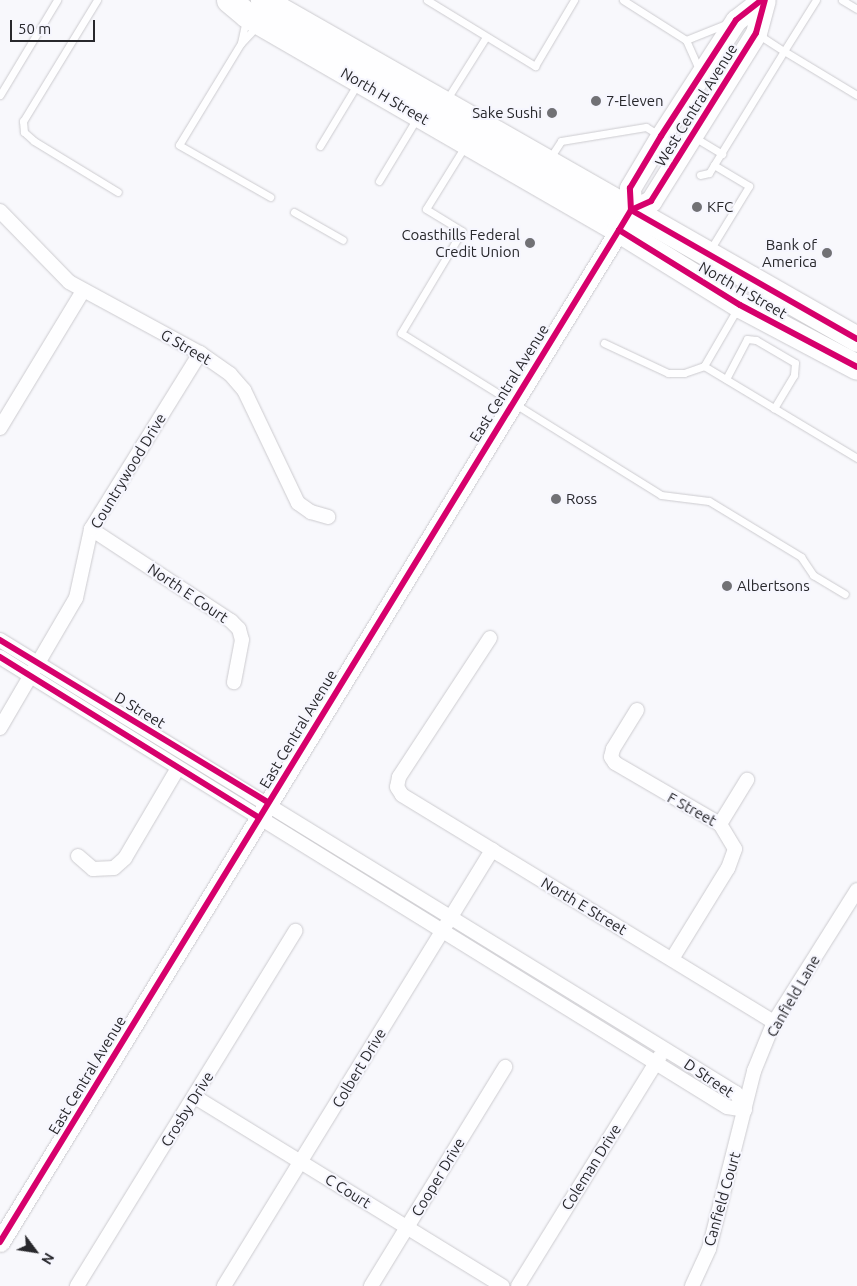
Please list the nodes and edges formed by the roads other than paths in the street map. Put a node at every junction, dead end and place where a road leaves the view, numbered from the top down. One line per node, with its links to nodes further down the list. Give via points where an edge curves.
1 (58, 0): 19 (lane)
2 (97, 0): 32 (lane, via 23,120 24,132)
3 (427, 0): 13 (lane)
4 (574, 0): 13 (lane, via 534,66)
5 (623, 0): 14 (lane)
6 (763, 0): 11 (main road, West Central Avenue); 12 (main road, West Central Avenue)
7 (816, 0): 16 (lane)
8 (842, 0): 10 (lane)
9 (258, 9): 15 (lane); 15 (lane); 18 (highway, North H Street); 21 (highway, North H Street)
10 (857, 9)
11 (736, 20): 14 (lane); 17 (main road, West Central Avenue)
12 (756, 33): 16 (lane); 24 (main road, West Central Avenue)
13 (486, 37): 21 (lane)
14 (686, 40): 17 (lane)
15 (241, 43): 33 (lane, via 180,145)
16 (784, 51): 20 (lane); 27 (lane)
17 (701, 74): 23 (main road, West Central Avenue)
18 (359, 81): 22 (highway, North H Street); 26 (lane)
19 (0, 95)
20 (857, 95)
21 (444, 104): 28 (highway, North H Street)
22 (418, 115): 25 (highway, North H Street); 31 (lane)
23 (661, 136): 28 (lane, via 646,127 561,141); 36 (main road, West Central Avenue, via 630,188)
24 (692, 136): 27 (lane); 36 (main road, West Central Avenue, via 651,201)
25 (466, 143): 36 (highway, North H Street); 47 (lane, via 426,209 462,231 401,333 497,391)
26 (320, 146)
27 (722, 154): 29 (lane)
28 (547, 162): 36 (highway, North H Street)
29 (714, 165): 30 (lane, via 709,173); 38 (lane, via 748,186)
30 (700, 175)
31 (379, 181)
32 (118, 192)
33 (270, 196)
34 (0, 211): 39 (street, G Street, via 69,282)
35 (294, 212): 37 (lane)
36 (625, 220): 38 (highway, North H Street); 40 (highway, North H Street); 47 (main road, East Central Avenue)
37 (343, 240)
38 (707, 255): 41 (highway, North H Street)
39 (83, 291): 43 (street, G Street); 49 (street)
40 (740, 305): 44 (lane); 45 (highway, North H Street)
41 (857, 339)
42 (604, 343): 44 (lane, via 668,373 684,373)
43 (200, 353): 51 (street, G Street, via 230,374 244,390 298,503 311,512); 52 (street, Countrywood Drive)
44 (704, 366): 46 (lane)
45 (857, 367)
46 (726, 379): 48 (lane); 48 (lane, via 748,338 795,363 794,375)
47 (511, 403): 53 (lane, via 661,495 709,501 801,556 812,575); 63 (main road, East Central Avenue)
48 (774, 408): 50 (lane)
49 (0, 428)
50 (857, 458)
51 (328, 517)
52 (91, 529): 57 (street, Countrywood Drive, via 76,598); 58 (street, North E Court, via 239,629 242,640)
53 (845, 594)
54 (490, 638): 65 (street, North E Street, via 399,777 397,787 402,795 427,812)
55 (0, 640): 57 (street, D Street)
56 (0, 657): 57 (street, D Street)
57 (34, 669): 60 (street, Countrywood Drive); 61 (street, D Street); 63 (street, D Street)
58 (234, 682)
59 (637, 710): 64 (street, F Street, via 611,757 640,780)
60 (0, 728)
61 (178, 768): 63 (street, D Street); 66 (street, via 125,858 114,868 93,869)
62 (747, 780): 64 (street)
63 (263, 810): 68 (street, D Street); 70 (street, D Street); 80 (main road, East Central Avenue)
64 (720, 824): 71 (street, F Street, via 735,849 721,881)
65 (492, 850): 68 (street, Colbert Drive); 71 (street, North E Street)
66 (78, 856)
67 (857, 890): 72 (street, Canfield Lane)
68 (452, 915): 70 (street, Colbert Drive); 73 (street, D Street)
69 (295, 931): 76 (street, Crosby Drive)
70 (441, 932): 74 (street, D Street); 78 (street, Colbert Drive)
71 (672, 959): 72 (street, North E Street)
72 (774, 1022): 77 (street, Canfield Lane, via 754,1071)
73 (664, 1049): 74 (street, Coleman Drive); 77 (street, D Street, via 736,1093)
74 (656, 1063): 77 (street, D Street, via 727,1107); 85 (street, Coleman Drive)
75 (505, 1067): 79 (street, Cooper Drive)
76 (195, 1096): 78 (street, C Court); 81 (street, Crosby Drive)
77 (746, 1110): 86 (street, Canfield Court, via 717,1224)
78 (301, 1162): 79 (street, C Court); 82 (street, Colbert Drive)
79 (407, 1227): 83 (street, Cooper Drive); 84 (street, C Court)
80 (0, 1242)
81 (77, 1286)
82 (224, 1286)
83 (371, 1286)
84 (502, 1286)
85 (518, 1286)
86 (692, 1286)

